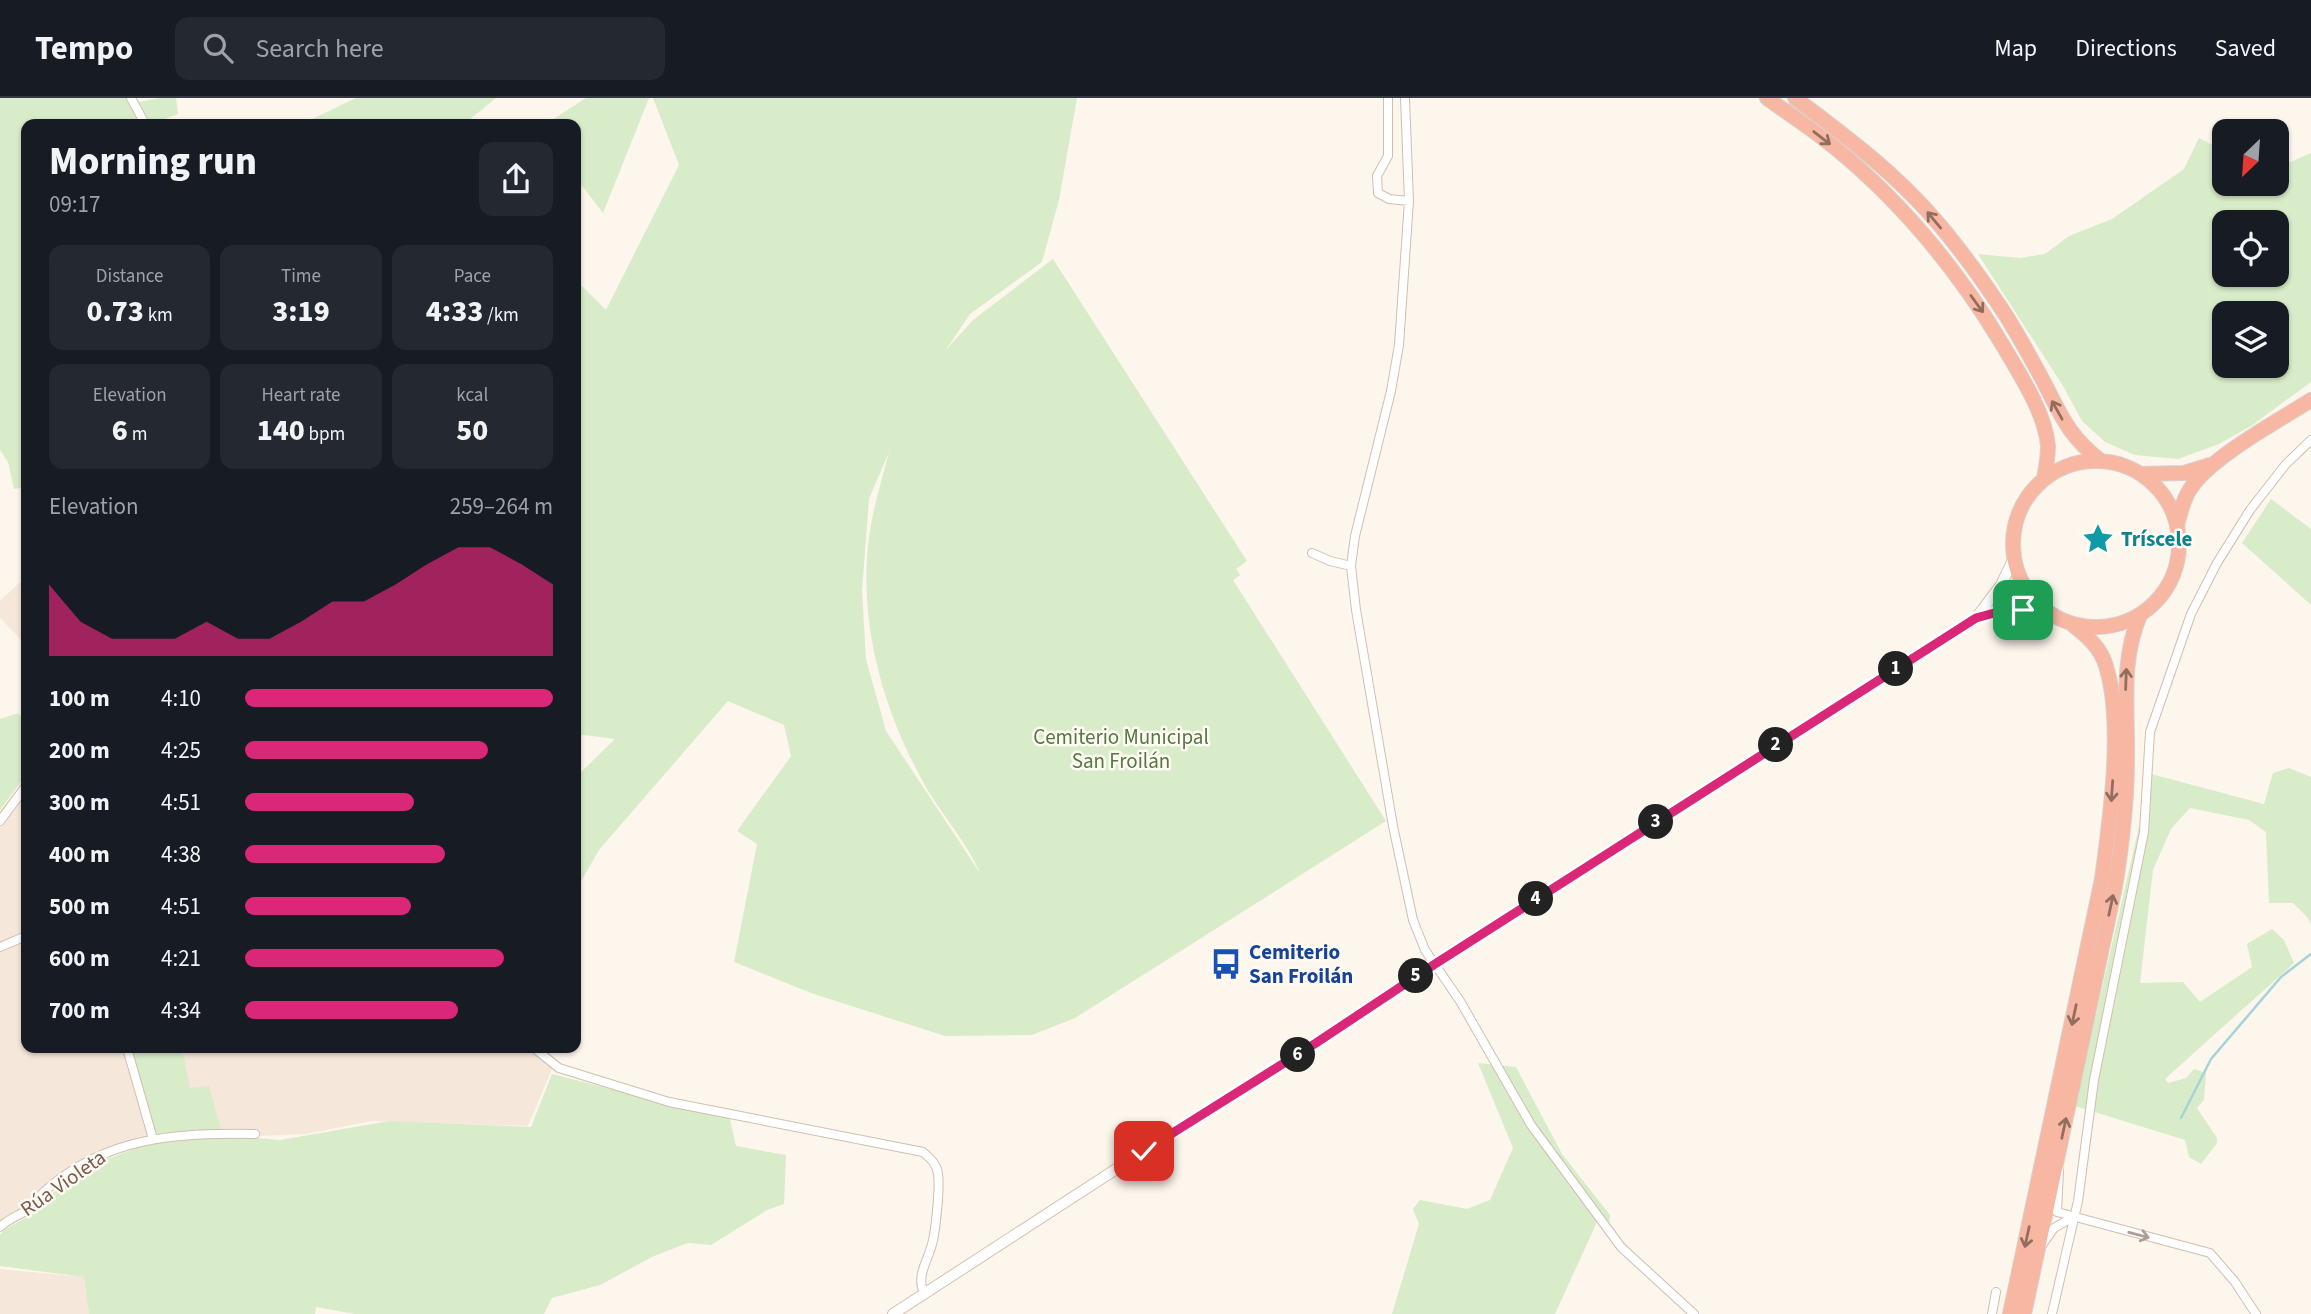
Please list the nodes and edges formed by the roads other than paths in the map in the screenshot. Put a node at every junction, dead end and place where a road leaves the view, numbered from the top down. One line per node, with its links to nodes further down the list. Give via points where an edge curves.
1 (131, 98): 6 (street)
2 (1388, 98): 7 (street, via 1388,156 1377,176 1378,193)
3 (1405, 98): 7 (street)
4 (1767, 98): 13 (highway, one-way to 13, via 1872,182 1934,246 1983,312 2022,377 2044,429 2048,447)
5 (1795, 98): 10 (highway, one-way to 5, via 2064,423 1999,305 1965,255 1915,198)
6 (142, 119)
7 (1409, 201): 17 (street, via 1395,368)
8 (2311, 400): 11 (highway)
9 (2311, 440): 32 (street, via 2250,510 2217,563 2190,614 2150,732 2144,832 2094,1080)
10 (2101, 461): 12 (highway); 13 (highway, via 2081,462)
11 (2212, 465): 12 (highway, via 2184,473); 14 (highway, via 2192,485)
12 (2141, 474): 14 (highway, via 2170,505)
13 (2044, 478): 16 (highway, via 2017,515)
14 (2177, 525): 19 (highway, via 2179,551 2173,576 2160,598)
15 (1312, 553): 17 (street)
16 (2014, 561): 18 (highway, via 2025,589); 20 (street)
17 (1351, 566): 26 (street, via 1395,836 1413,920)
18 (2045, 611): 20 (street, via 2005,610); 21 (highway)
19 (2140, 615): 21 (highway, via 2119,625); 31 (highway, one-way to 19, via 2121,849 2127,656)
20 (1976, 618): 26 (street)
21 (2073, 625): 40 (highway, one-way to 40, via 2093,641 2106,665 2114,722 2109,829 2100,891)
22 (21, 793): 23 (street)
23 (0, 821)
24 (21, 938): 25 (street)
25 (0, 947)
26 (1435, 964): 36 (street); 38 (street, via 1531,1125 1578,1189 1621,1247)
27 (128, 1053): 30 (street)
28 (540, 1053): 36 (street, via 559,1068 669,1102 923,1152 938,1173 933,1241 920,1286)
29 (254, 1134): 30 (street, Rúa Violeta)
30 (153, 1139): 33 (street, Rúa Violeta, via 106,1151 46,1189)
31 (2058, 1158): 32 (street, via 2057,1212); 34 (highway)
32 (2074, 1217): 34 (street, via 2054,1228); 42 (street); 43 (street, one-way to 43, via 2210,1253)
33 (0, 1227)
34 (2038, 1253): 41 (highway)
35 (1996, 1292): 39 (street)
36 (924, 1293): 37 (street)
37 (893, 1314)
38 (1694, 1314)
39 (1992, 1314)
40 (2010, 1314)
41 (2024, 1314)
42 (2053, 1314)
43 (2256, 1314)

